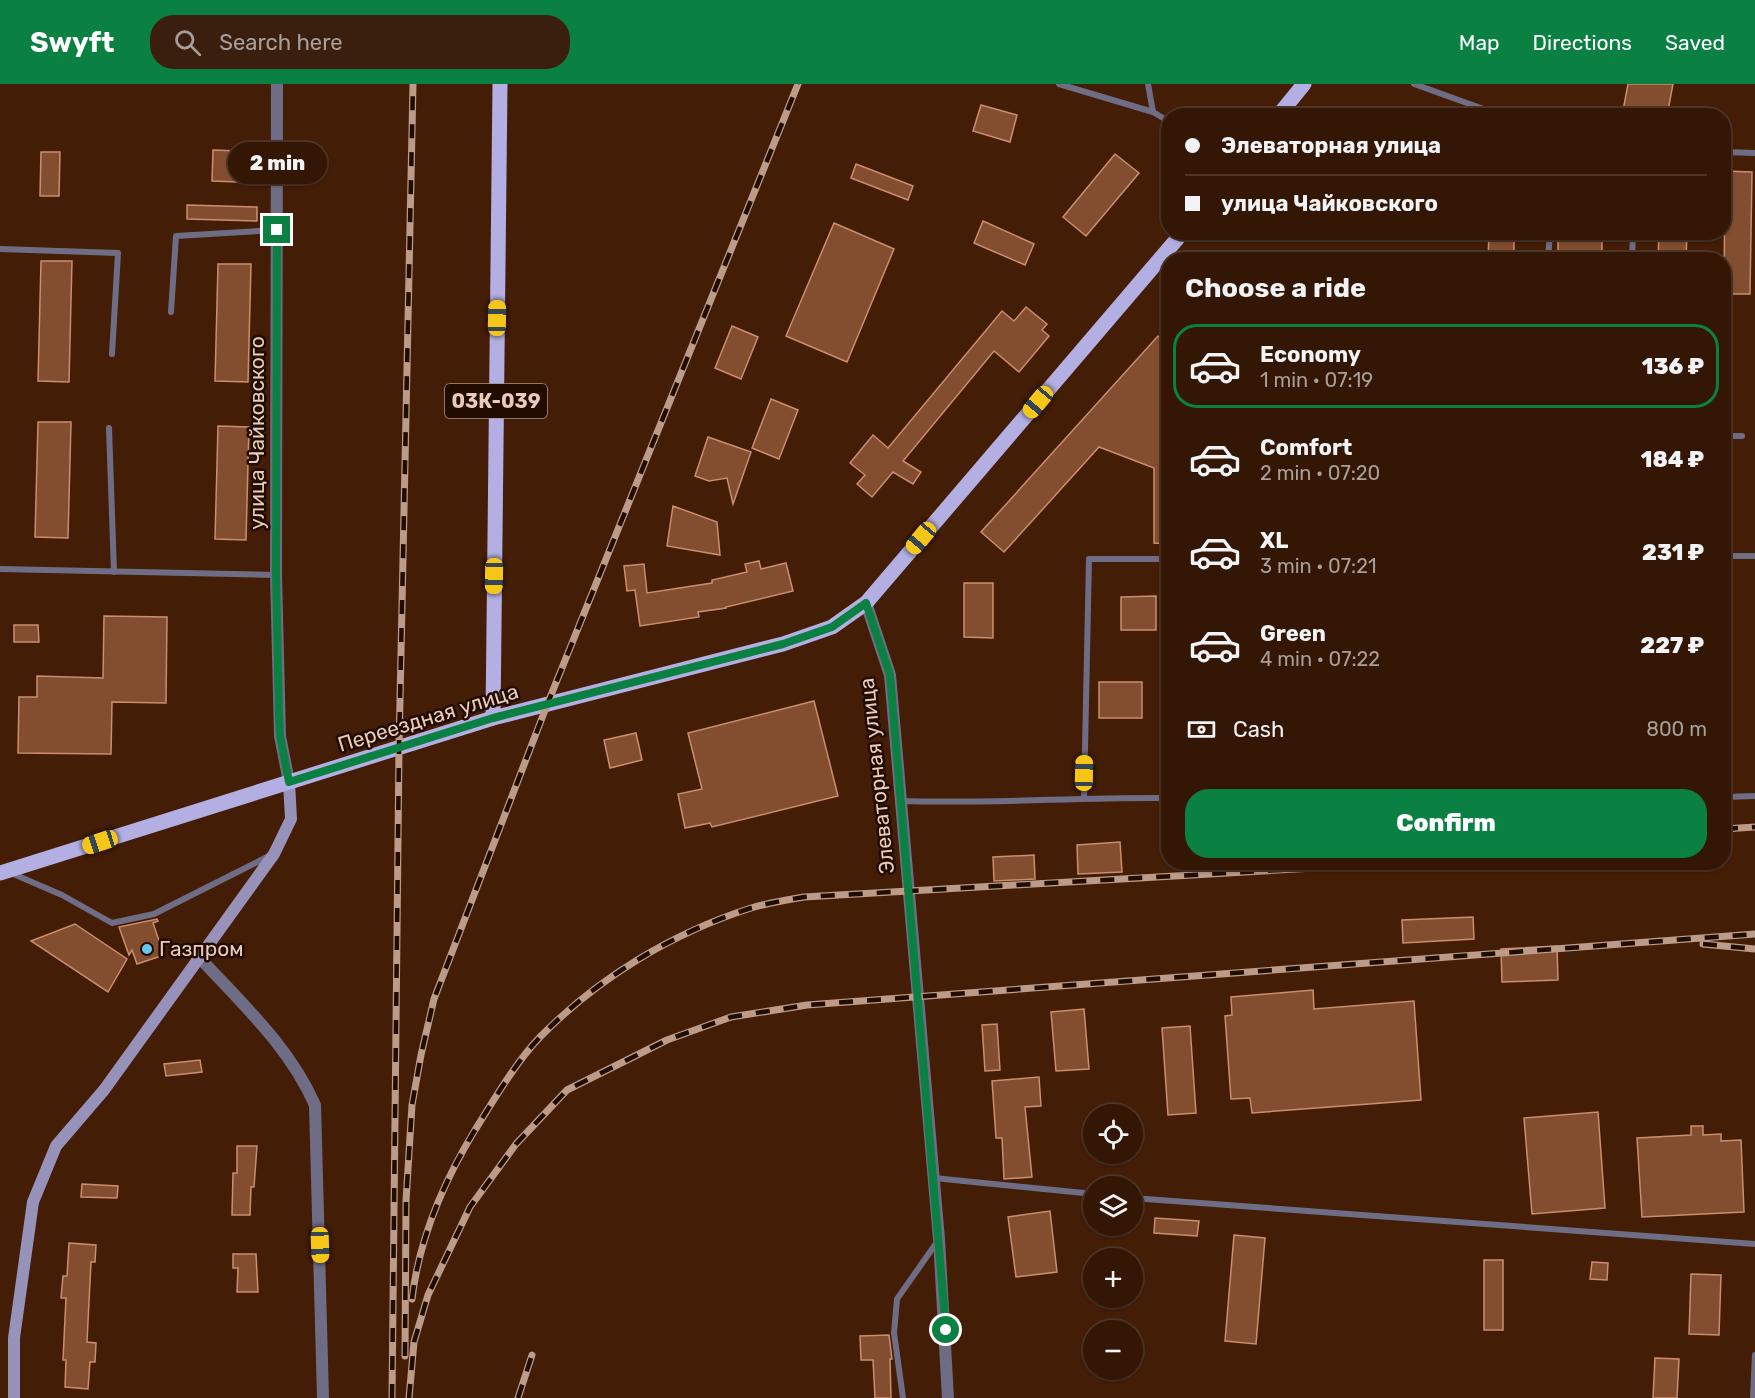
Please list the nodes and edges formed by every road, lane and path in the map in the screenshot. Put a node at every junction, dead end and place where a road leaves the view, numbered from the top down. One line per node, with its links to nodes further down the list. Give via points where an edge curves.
1 (277, 84): 13 (street, улица Чайковского)
2 (500, 84): 30 (main road, 03К-039)
3 (1059, 84): 9 (lane)
4 (1148, 84): 9 (lane)
5 (1304, 84): 7 (main road)
6 (1414, 84): 8 (lane)
7 (1284, 108)
8 (1481, 108)
9 (1153, 112): 10 (lane)
10 (1161, 117)
11 (1731, 152): 12 (lane)
12 (1755, 153)
13 (277, 230): 18 (lane, via 176,237); 28 (street, улица Чайковского)
14 (1176, 240): 16 (main road)
15 (0, 249): 19 (lane, via 118,253)
16 (1166, 252)
17 (1161, 258): 29 (main road)
18 (171, 312)
19 (112, 354)
20 (109, 428): 27 (lane)
21 (1731, 436): 22 (lane)
22 (1742, 436)
23 (1731, 556): 24 (lane)
24 (1755, 556)
25 (1161, 559): 33 (lane, via 1089,559)
26 (0, 569): 27 (lane)
27 (114, 572): 28 (lane)
28 (276, 575): 31 (street, улица Чайковского, via 280,736)
29 (866, 603): 30 (main road, Переездная улица, via 832,627 783,644); 36 (street, Элеваторная улица, via 890,675)
30 (493, 718): 31 (main road, Переездная улица)
31 (289, 782): 37 (street, via 291,819); 38 (main road, Переездная улица)
32 (1755, 796): 34 (lane)
33 (1084, 797): 35 (lane); 36 (lane, via 964,803)
34 (1731, 797)
35 (1161, 798)
36 (900, 801): 40 (street, Элеваторная улица)
37 (274, 854): 38 (lane, via 154,914 112,923 62,895); 39 (street)
38 (4, 872)
39 (199, 957): 46 (street, via 104,1090 56,1146 33,1202 14,1338); 47 (street, via 274,1038 304,1081 315,1105)
40 (933, 1178): 41 (lane); 43 (street, Элеваторная улица)
41 (1083, 1193)
42 (1143, 1199): 44 (lane)
43 (939, 1239): 48 (lane, via 897,1299 894,1333); 49 (street, Элеваторная улица)
44 (1755, 1244)
45 (1755, 1355): 50 (lane)
46 (14, 1398)
47 (323, 1398)
48 (903, 1398)
49 (948, 1398)
50 (1753, 1398)

